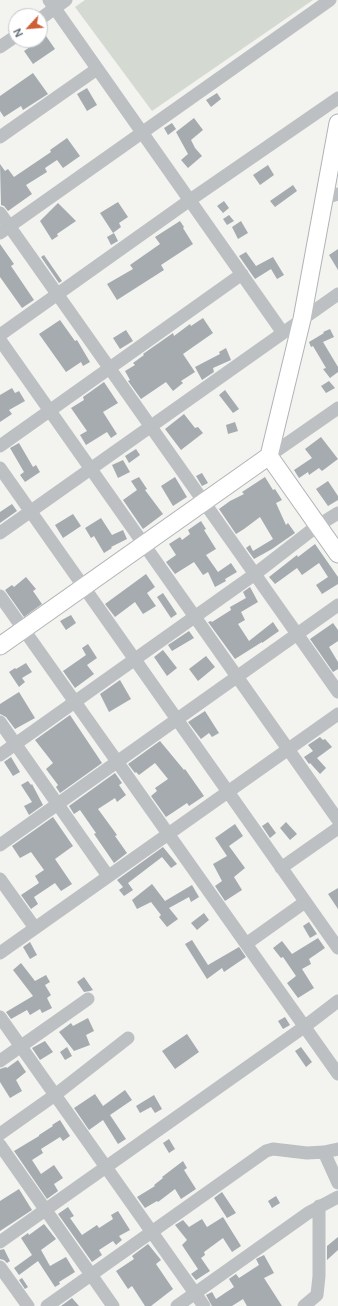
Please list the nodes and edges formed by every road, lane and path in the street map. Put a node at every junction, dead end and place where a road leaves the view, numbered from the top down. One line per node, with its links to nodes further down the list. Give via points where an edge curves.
1 (66, 0): 3 (street)
2 (330, 0): 7 (street)
3 (52, 4): 4 (street)
4 (97, 69): 7 (street); 8 (street)
5 (338, 98): 10 (street)
6 (338, 123): 9 (main road)
7 (142, 132): 10 (street); 12 (street)
8 (0, 137)
9 (331, 196): 16 (main road)
10 (190, 200): 13 (street); 14 (street)
11 (0, 213): 12 (street)
12 (5, 229): 14 (street)
13 (242, 274): 17 (street); 20 (street)
14 (57, 294): 18 (street); 20 (street)
15 (338, 294): 16 (street)
16 (302, 319): 17 (street); 25 (main road)
17 (283, 333): 23 (street)
18 (0, 334)
19 (0, 340): 22 (street)
20 (110, 368): 22 (street); 23 (street)
21 (338, 408): 25 (street)
22 (50, 411): 24 (street); 27 (street)
23 (150, 426): 27 (street); 28 (street)
24 (0, 446)
25 (269, 456): 28 (main road); 31 (main road)
26 (0, 468): 29 (street)
27 (91, 469): 29 (street); 33 (street)
28 (204, 502): 33 (main road); 35 (street)
29 (30, 511): 32 (street); 36 (street)
30 (338, 513): 31 (street)
31 (317, 526): 34 (main road); 35 (street)
32 (0, 533)
33 (144, 544): 36 (main road); 39 (street)
34 (338, 554)
35 (255, 574): 39 (street); 41 (street)
36 (84, 587): 40 (main road); 43 (street)
37 (0, 596): 40 (street)
38 (338, 605): 41 (street)
39 (195, 617): 43 (street); 44 (street)
40 (24, 629): 42 (main road); 46 (street)
41 (297, 634): 44 (street); 45 (street)
42 (0, 646)
43 (135, 660): 46 (street); 48 (street)
44 (237, 677): 48 (street); 51 (street)
45 (338, 692)
46 (75, 702): 50 (street); 53 (street)
47 (338, 714): 51 (street)
48 (177, 719): 53 (street); 54 (street)
49 (0, 722): 50 (street)
50 (16, 744): 52 (street); 55 (street)
51 (288, 749): 54 (street); 56 (street)
52 (0, 755)
53 (117, 762): 55 (street); 58 (street)
54 (228, 792): 58 (street); 60 (street)
55 (58, 804): 59 (street); 61 (street)
56 (338, 820)
57 (338, 828): 60 (street)
58 (168, 834): 61 (street); 65 (street)
59 (0, 845)
60 (281, 868): 63 (street)
61 (108, 876): 64 (street)
62 (0, 878): 64 (street)
63 (305, 902): 65 (street); 66 (street)
64 (35, 928): 67 (street)
65 (246, 944): 71 (street)
66 (338, 948)
67 (0, 953)
68 (88, 999): 73 (street)
69 (338, 1001): 71 (street)
70 (0, 1017): 73 (street)
71 (304, 1027): 75 (street); 81 (street)
72 (128, 1038): 76 (street)
73 (21, 1046): 74 (street); 76 (street)
74 (0, 1061)
75 (338, 1074)
76 (55, 1095): 77 (street); 81 (street)
77 (0, 1134)
78 (0, 1145): 85 (street)
79 (338, 1149): 80 (street)
80 (324, 1152): 82 (street); 86 (street, via 273,1149 266,1151)
81 (106, 1167): 85 (street); 86 (street)
82 (338, 1183)
83 (338, 1198): 84 (street)
84 (319, 1206): 90 (street); 96 (street, via 317,1295)
85 (46, 1210): 87 (street); 89 (street)
86 (152, 1232): 89 (street); 90 (street)
87 (0, 1242)
88 (0, 1267): 91 (street)
89 (91, 1275): 92 (street); 93 (street)
90 (195, 1293): 94 (street); 95 (street)
91 (28, 1306)
92 (47, 1306)
93 (113, 1306)
94 (177, 1306)
95 (204, 1306)
96 (304, 1306)

